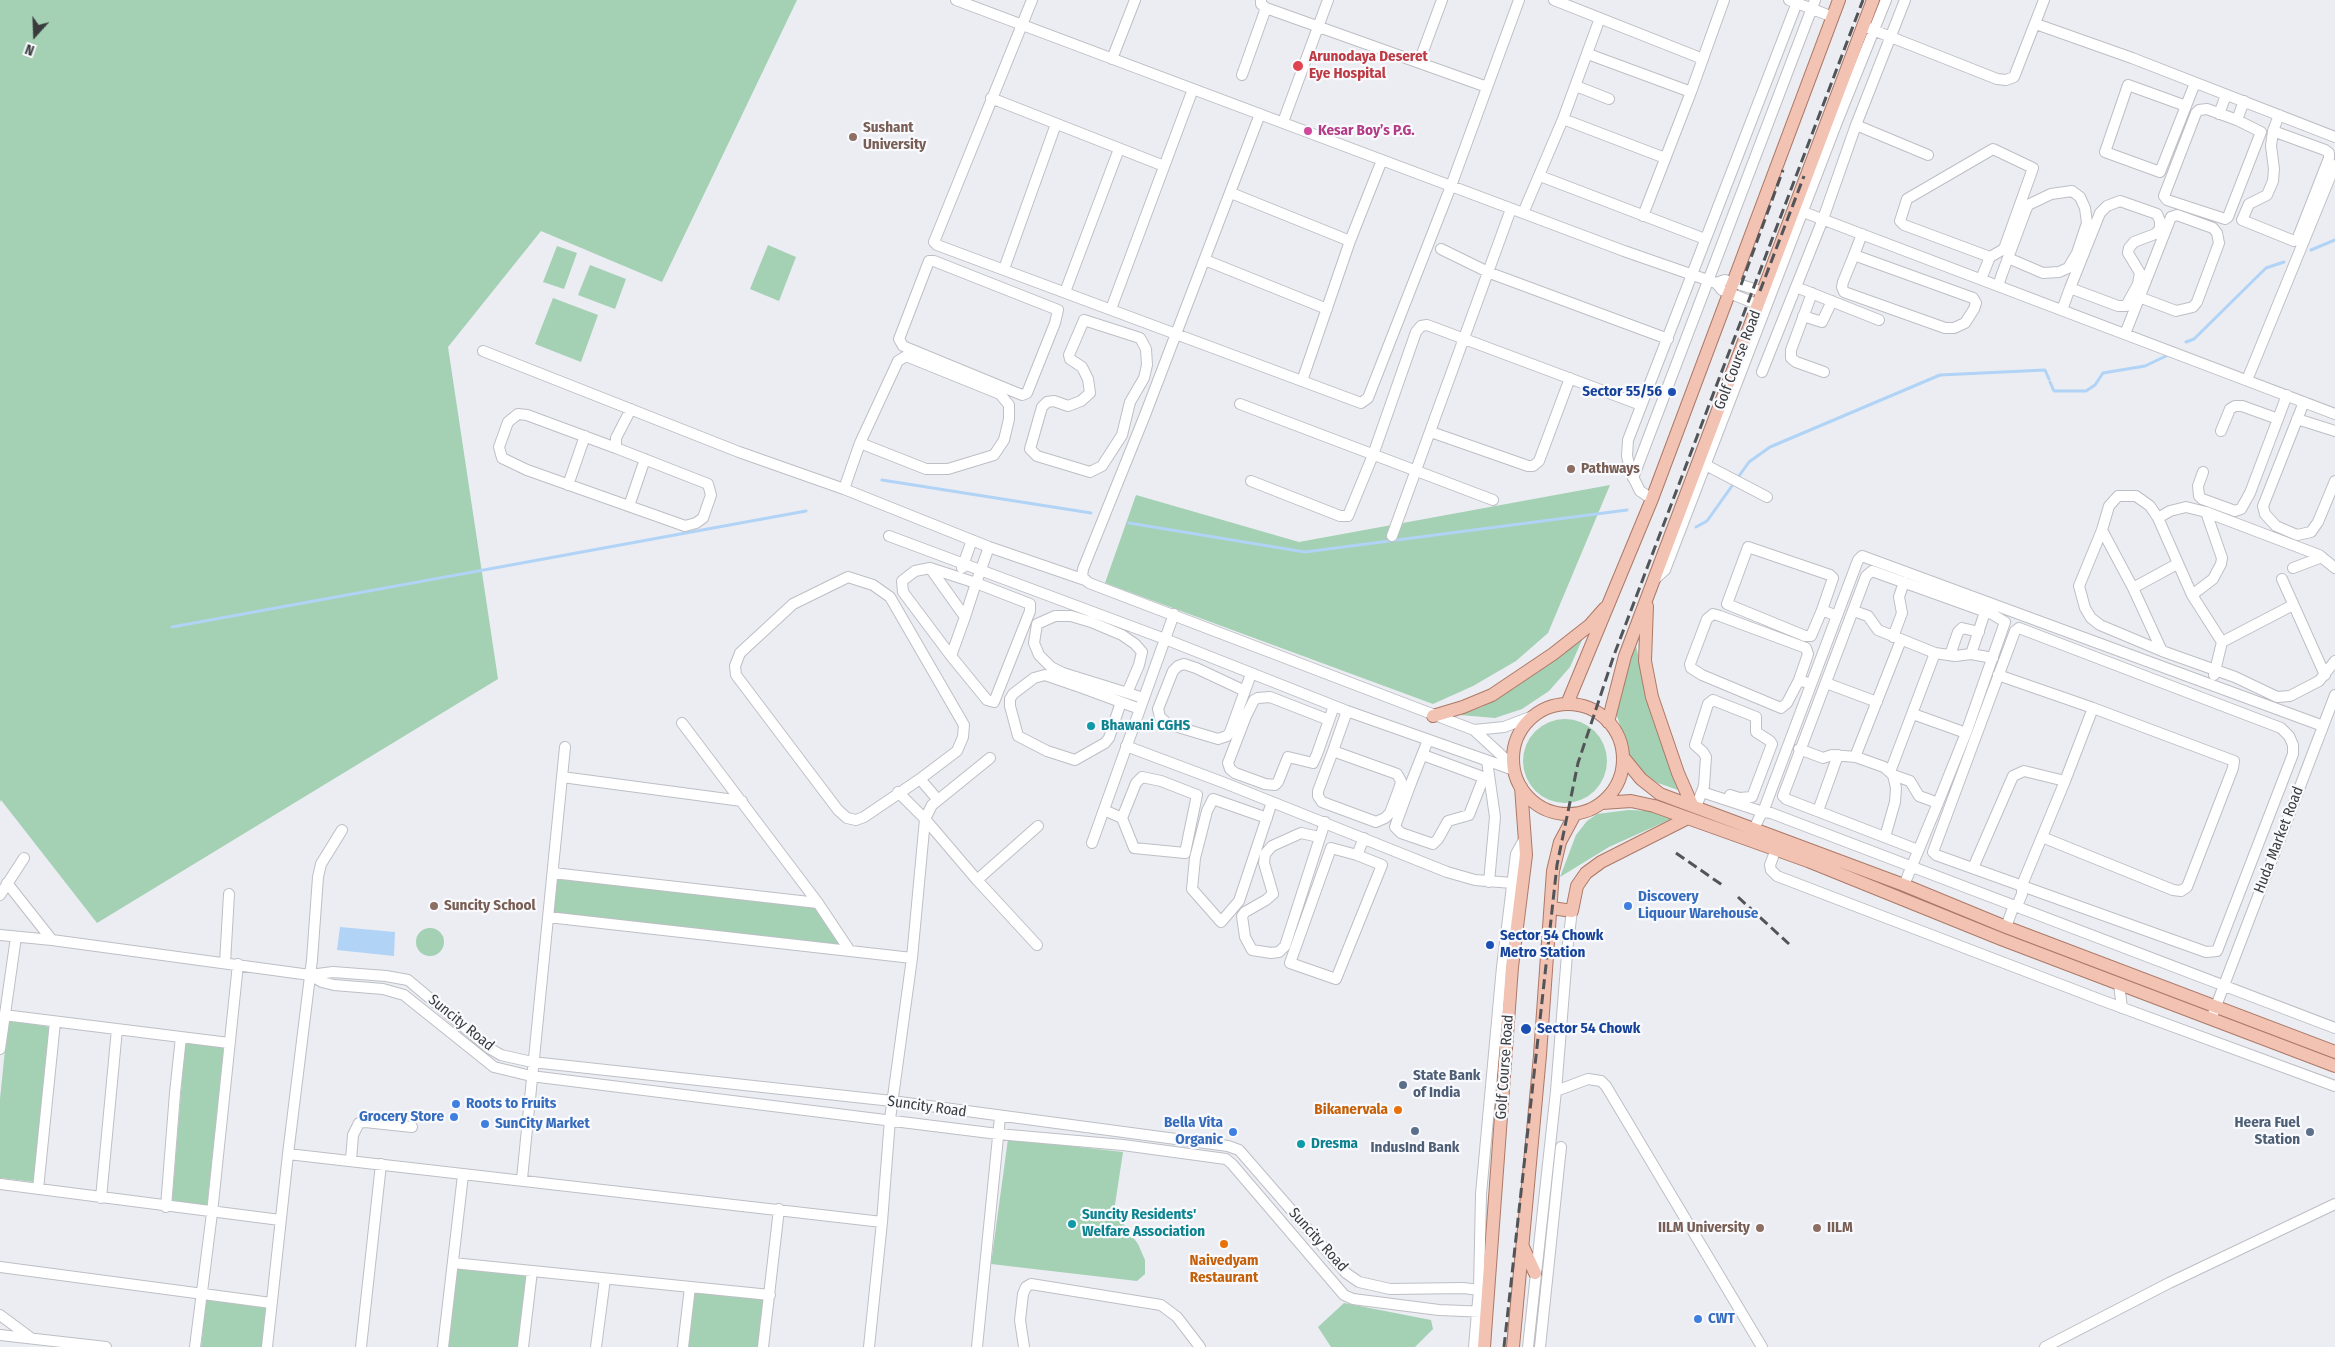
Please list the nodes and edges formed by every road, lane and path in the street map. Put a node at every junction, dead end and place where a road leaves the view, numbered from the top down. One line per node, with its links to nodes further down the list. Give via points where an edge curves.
1 (956, 0): 20 (street)
2 (1032, 0): 20 (street)
3 (1135, 0): 25 (street)
4 (1328, 0): 21 (street)
5 (1442, 0): 27 (street)
6 (1519, 0): 31 (street)
7 (1554, 0): 18 (street)
8 (1724, 0): 26 (street)
9 (1839, 0): 17 (main road, Golf Course Road)
10 (1873, 0): 22 (main road, Golf Course Road)
11 (1886, 0): 22 (street)
12 (1906, 0): 23 (street)
13 (2044, 0): 19 (street)
14 (1795, 1): 16 (street); 64 (street)
15 (1264, 4): 21 (street); 28 (street)
16 (1813, 4): 17 (street); 76 (street)
17 (1833, 17): 80 (main road, Golf Course Road)
18 (1600, 18): 24 (street); 26 (street)
19 (2036, 24): 23 (street, via 2014,77 2006,80); 29 (street)
20 (1022, 25): 25 (street); 35 (street)
21 (1318, 27): 27 (street); 44 (street)
22 (1869, 28): 23 (street); 59 (main road, Golf Course Road)
23 (1891, 37): 46 (street)
24 (1588, 54): 30 (street); 33 (street)
25 (1112, 59): 32 (street)
26 (1703, 59): 33 (street)
27 (1418, 62): 31 (street)
28 (1242, 74)
29 (2196, 83): 34 (street); 38 (street)
30 (1576, 86): 36 (street); 42 (street)
31 (1487, 87): 56 (street)
32 (1193, 89): 39 (street); 54 (street)
33 (1691, 92): 51 (street)
34 (2226, 95): 37 (street); 40 (street)
35 (991, 98): 45 (street); 71 (street, via 934,242)
36 (1609, 99)
37 (2244, 101): 41 (street); 43 (street)
38 (2186, 106): 38 (street, via 2160,172 2105,152 2128,85)
39 (1260, 114): 44 (street); 57 (street)
40 (2219, 114): 43 (street); 43 (street, via 2204,109 2196,113 2165,192 2167,200 2216,217 2225,219 2228,216 2261,132)
41 (2279, 115): 47 (street); 48 (street)
42 (1562, 119): 51 (street); 55 (street)
43 (2237, 120)
44 (1283, 122): 52 (street)
45 (1056, 124): 49 (street); 71 (street)
46 (1856, 125): 50 (street); 62 (street)
47 (2273, 131): 47 (street, via 2273,181 2267,195 2249,204 2242,220 2294,241 2329,153)
48 (2335, 137)
49 (1119, 149): 54 (street); 82 (street)
50 (1928, 155)
51 (1665, 158): 61 (street)
52 (1382, 160): 56 (street); 65 (street)
53 (2335, 165): 101 (street)
54 (1164, 166): 88 (street)
55 (1540, 176): 60 (street); 61 (street)
56 (1452, 186): 58 (street); 102 (street, via 1366,402 1357,403)
57 (1231, 193): 65 (street); 70 (street)
58 (1511, 209): 60 (street); 72 (street)
59 (1799, 210): 62 (street); 83 (main road, Golf Course Road); 123 (street)
60 (1523, 213): 73 (street)
61 (1643, 216): 64 (street)
62 (1823, 219): 63 (street); 78 (street)
63 (1862, 234): 67 (street); 74 (street)
64 (1705, 239): 73 (street)
65 (1350, 241): 89 (street)
66 (1442, 249): 72 (street)
67 (1854, 255): 67 (street, via 1843,282 1844,292 1944,328 1965,323 1974,310 1976,303 1973,298)
68 (1990, 257): 68 (street, via 2004,249 2033,168 1993,149 1907,199 1900,221); 74 (street)
69 (2008, 258): 69 (street, via 2028,205 2051,194 2072,191 2080,197 2087,223 2068,268 2043,273); 77 (street)
70 (1205, 260): 89 (street); 93 (street)
71 (1002, 269): 75 (street); 79 (street); 82 (street)
72 (1490, 273): 95 (street); 96 (street)
73 (1691, 275): 76 (street); 96 (street)
74 (1981, 279): 77 (street)
75 (988, 282): 79 (street); 79 (street, via 929,261 900,339 903,346 1025,395 1029,392 1058,310)
76 (1712, 282): 80 (street, via 1722,290); 126 (street)
77 (1998, 286): 90 (street)
78 (1796, 287): 84 (street); 98 (street)
79 (1002, 288)
80 (1730, 288): 83 (street); 87 (street); 132 (main road, Golf Course Road)
81 (2070, 288): 81 (street, via 2100,213 2107,206 2120,200 2157,214 2160,229 2156,234 2134,242 2129,248 2128,253 2140,273 2126,306); 90 (street)
82 (1065, 292): 88 (street)
83 (1764, 292): 87 (main road, Golf Course Road)
84 (1812, 293): 86 (street); 91 (street)
85 (2140, 297): 85 (street, via 2171,217 2177,215 2213,228 2219,243 2193,307 2176,311); 94 (street)
86 (1832, 301): 91 (street, via 1822,322); 92 (street)
87 (1759, 305): 123 (main road, Golf Course Road)
88 (1111, 309): 93 (street)
89 (1327, 309): 102 (street)
90 (2062, 310): 94 (street)
91 (1803, 316): 99 (street, via 1791,358)
92 (1879, 320)
93 (1176, 333): 102 (street); 109 (street)
94 (2124, 334): 101 (street)
95 (1465, 339): 100 (street); 117 (street); 121 (street, via 1427,325 1416,332)
96 (1668, 339): 107 (street)
97 (483, 351): 108 (street)
98 (1762, 372)
99 (1824, 372)
100 (1570, 378): 107 (street); 117 (street, via 1539,461 1532,466)
101 (2247, 380): 103 (street)
102 (1302, 381)
103 (2287, 396): 105 (street); 114 (street)
104 (1130, 402): 109 (street); 110 (street); 110 (street, via 1144,378 1147,365 1146,349 1140,338 1084,320 1069,355 1088,378 1090,393 1081,402 1068,406 1047,402 1042,408 1030,449 1037,456 1090,472 1102,466 1122,436)
105 (2304, 402): 111 (street); 112 (street)
106 (1240, 404): 121 (street)
107 (1641, 405): 126 (street, via 1627,449 1628,464)
108 (631, 409): 120 (street, via 616,438); 130 (street)
109 (1148, 409): 113 (street)
110 (1126, 414): 113 (street)
111 (2335, 414)
112 (2297, 419): 116 (street); 128 (street, via 2263,506 2265,514 2276,526 2297,534 2311,532)
113 (1143, 420): 151 (street, via 1083,570)
114 (2278, 420): 115 (street, via 2236,406 2230,409); 125 (street, via 2241,509 2202,499 2198,486)
115 (2222, 431)
116 (2335, 431)
117 (1431, 432): 124 (street)
118 (585, 436): 120 (street); 129 (street); 129 (street, via 527,415 518,414 508,422 499,448 502,458 510,464)
119 (860, 443): 119 (street, via 926,469 948,469 994,455 1004,440 1009,405 1000,394 906,356 898,361); 130 (street)
120 (616, 448): 122 (street)
121 (1373, 455): 124 (street); 127 (street, via 1348,516 1340,516)
122 (645, 460): 134 (street); 134 (street, via 708,484 712,495 703,518 684,526)
123 (1702, 463): 131 (street); 155 (main road, Golf Course Road)
124 (1417, 472): 133 (street); 139 (street)
125 (2203, 472)
126 (1634, 478): 132 (street, via 1640,491)
127 (1251, 481)
128 (2335, 481)
129 (568, 485): 134 (street)
130 (844, 489): 140 (street)
131 (1767, 498)
132 (1652, 499): 157 (main road, Golf Course Road)
133 (1493, 500)
134 (629, 506)
135 (2206, 512): 136 (street, via 2186,507); 142 (street); 156 (street, via 2222,558 2221,564 2213,579)
136 (2158, 518): 137 (street, via 2150,506 2136,496 2118,496 2109,506); 144 (street)
137 (2102, 530): 154 (street); 169 (street, via 2079,586 2085,608 2100,625)
138 (888, 536): 143 (street)
139 (1392, 536)
140 (972, 540): 141 (street); 143 (street)
141 (989, 548): 148 (street); 151 (street)
142 (2322, 557): 146 (street); 147 (street)
143 (963, 563): 148 (street); 149 (street)
144 (2177, 564): 154 (street); 156 (street)
145 (930, 568): 149 (street); 164 (street); 173 (street, via 904,577 901,587)
146 (2293, 568)
147 (2335, 568)
148 (981, 569): 153 (street); 167 (street)
149 (958, 577): 153 (street)
150 (2282, 579): 158 (street)
151 (1085, 580): 162 (street)
152 (1904, 582): 160 (street, via 1869,572); 161 (street); 166 (street, via 1899,597 1902,613)
153 (976, 583): 164 (street); 173 (street, via 1031,605 997,700 987,700)
154 (2133, 588): 169 (street)
155 (1648, 594): 199 (main road, Golf Course Road, via 1624,656); 229 (main road, via 1645,661 1650,688)
156 (2192, 595): 168 (street)
157 (1611, 601): 190 (main road, Golf Course Road); 196 (main road, via 1590,625 1492,695)
158 (2294, 606): 168 (street); 179 (street)
159 (1822, 610): 159 (street, via 1811,636 1727,604 1748,547 1830,575 1833,578); 163 (street)
160 (1854, 611): 166 (street, via 1868,616 1878,630); 181 (street)
161 (1985, 612): 165 (street); 174 (street, via 2006,622)
162 (1174, 614): 167 (street); 196 (street)
163 (1838, 616): 182 (street); 183 (street, via 1858,560 1864,556)
164 (965, 617): 173 (street)
165 (1978, 632): 171 (street); 172 (street, via 1962,628)
166 (1897, 638): 170 (street); 189 (street)
167 (1165, 639): 177 (street); 187 (street)
168 (2222, 642): 176 (street)
169 (2162, 651): 176 (street)
170 (1935, 653): 172 (street); 195 (street)
171 (1971, 654): 172 (street); 174 (street)
172 (1950, 655)
173 (951, 656)
174 (1993, 658): 203 (street)
175 (2335, 661): 179 (street)
176 (2214, 670): 179 (street, via 2281,697 2290,696); 183 (street)
177 (1250, 674): 184 (street); 191 (street)
178 (1998, 675): 192 (street); 251 (street, via 1932,850 1936,855); 258 (street, via 2014,631 2022,629 2282,728 2294,750 2219,948 2213,953)
179 (2325, 675)
180 (1798, 680): 180 (street, via 1808,654 1806,648 1720,616 1713,614 1707,619 1691,668 1781,708 1787,703); 182 (street)
181 (1826, 683): 189 (street); 207 (street)
182 (1811, 684): 231 (street)
183 (2209, 684): 201 (street)
184 (1245, 691): 184 (street, via 1230,732 1218,739 1168,724 1160,717 1158,709 1170,678 1178,666 1184,664)
185 (1127, 693): 185 (street, via 1051,667 1039,655 1034,643 1038,624 1055,616 1070,616 1122,635 1135,644 1142,652); 187 (street)
186 (2335, 695): 201 (street, Huda Market Road)
187 (1144, 698): 193 (street)
188 (1121, 702): 188 (street, via 1045,675 1034,678 1013,694 1010,706 1018,736 1047,751 1075,760 1110,738); 193 (street)
189 (1877, 702): 212 (street)
190 (1567, 704): 197 (main road); 199 (main road, via 1596,712)
191 (1334, 706): 194 (street); 198 (street)
192 (2093, 708): 219 (street); 243 (street, via 2234,761 2187,887 2181,892 2173,890)
193 (1140, 709): 205 (street)
194 (1347, 711): 204 (street); 208 (street)
195 (1913, 714): 203 (street); 216 (street)
196 (1433, 716): 202 (street)
197 (1534, 716): 202 (street, via 1504,727); 215 (main road, via 1518,737)
198 (1329, 720): 198 (street, via 1314,764 1288,757 1275,785 1230,769 1228,763 1246,716 1258,698 1270,697)
199 (1608, 722): 211 (main road, via 1619,738)
200 (682, 723): 224 (street)
201 (2323, 726): 277 (street, Huda Market Road)
202 (1474, 730): 215 (street)
203 (1966, 733): 227 (street)
204 (1428, 740): 209 (street); 214 (street)
205 (1126, 746): 225 (street); 228 (street)
206 (565, 747): 217 (street)
207 (1799, 749): 210 (street, via 1823,758); 230 (street, via 1783,796)
208 (1333, 751): 208 (street, via 1318,791 1322,802 1376,822 1385,818 1400,786 1397,774)
209 (1422, 755): 209 (street, via 1395,827 1401,833 1433,844 1445,824 1470,815 1484,779)
210 (1838, 756): 212 (street); 230 (street)
211 (1623, 757): 226 (main road, via 1618,783); 229 (main road, via 1641,779 1660,794)
212 (1855, 757): 216 (street)
213 (990, 758): 223 (street)
214 (1487, 760): 215 (street); 254 (street, via 1496,817)
215 (1513, 768): 220 (main road)
216 (1892, 773): 227 (street, via 1910,781 1919,796); 242 (street, via 1895,802)
217 (562, 778): 224 (street); 252 (street)
218 (920, 779): 222 (street); 222 (street, via 957,751 964,725 890,597 873,585 848,577 793,604 740,654 735,666 736,675 847,818 856,820 864,817); 223 (street)
219 (2065, 781): 243 (street); 251 (street, via 2024,772 2013,776)
220 (1521, 787): 232 (main road, via 1544,809 1559,814); 240 (main road, Golf Course Road)
221 (1703, 789): 221 (street, via 1706,757 1695,745 1708,704 1714,700 1756,717 1756,732 1772,744 1752,797 1739,798); 229 (street); 231 (street)
222 (898, 792): 235 (street)
223 (938, 800): 235 (street)
224 (742, 801): 261 (street)
225 (1272, 802): 234 (street); 236 (street)
226 (1602, 803): 229 (main road, via 1631,801); 232 (main road)
227 (1938, 803): 247 (street)
228 (1104, 810): 233 (street); 245 (street)
229 (1692, 810): 238 (main road); 246 (main road); 264 (main road, via 1586,873 1576,886)
230 (1818, 811): 242 (street)
231 (1763, 812): 238 (street); 250 (street)
232 (1575, 814): 263 (main road, via 1560,842 1553,871)
233 (1122, 818): 233 (street, via 1136,782 1142,777 1198,795 1185,854 1134,848)
234 (1267, 818): 234 (street, via 1213,799 1207,810 1195,858 1192,889 1221,922 1239,901)
235 (925, 819): 253 (street); 272 (street)
236 (1325, 822): 241 (street); 244 (street)
237 (1038, 826): 253 (street)
238 (1754, 829): 257 (main road)
239 (342, 830): 275 (street, via 321,864 318,877)
240 (1526, 836): 256 (street, via 1516,854); 322 (main road, Golf Course Road)
241 (1320, 837): 241 (street, via 1302,833 1272,846 1265,854 1264,863 1273,894 1242,916 1245,937 1252,950 1271,953 1279,952 1285,946)
242 (1885, 837): 247 (street)
243 (2042, 837): 258 (street)
244 (1364, 838): 248 (street); 254 (street, via 1448,872)
245 (1092, 843)
246 (1776, 849): 276 (main road); 279 (street, via 1770,870 1777,876)
247 (1918, 850): 250 (street)
248 (1357, 855): 248 (street, via 1331,848 1290,963 1336,979 1382,865)
249 (24, 858): 255 (street)
250 (1912, 866): 257 (street); 262 (street)
251 (1972, 868): 258 (street)
252 (553, 873): 261 (street); 265 (street)
253 (977, 880): 270 (street)
254 (1489, 882): 256 (street)
255 (7, 883): 260 (street); 269 (street)
256 (1512, 883): 322 (street, via 1481,1194)
257 (1904, 885): 266 (main road)
258 (2022, 885): 262 (street, via 2022,894)
259 (229, 894): 273 (street)
260 (0, 895)
261 (818, 902): 271 (street)
262 (2014, 905): 266 (street); 277 (street)
263 (1552, 908): 264 (main road); 315 (main road)
264 (1572, 911): 294 (street)
265 (548, 917): 271 (street); 290 (street)
266 (2006, 927): 280 (main road)
267 (0, 936): 268 (street)
268 (16, 937): 269 (street); 278 (street)
269 (52, 940): 273 (street)
270 (1037, 944)
271 (850, 950): 272 (street)
272 (912, 958): 295 (street)
273 (225, 963): 274 (street)
274 (238, 964): 275 (street); 287 (street)
275 (310, 975): 290 (street, Suncity Road, via 333,972 408,980 489,1048 501,1055); 292 (street, via 334,986 404,995 494,1067); 301 (street)
276 (2119, 984): 279 (street); 280 (main road)
277 (2223, 986): 280 (street, Huda Market Road); 283 (street)
278 (4, 991): 281 (street)
279 (2122, 1008): 293 (street)
280 (2213, 1014): 289 (main road); 291 (main road)
281 (4, 1016): 282 (street); 285 (street)
282 (55, 1022): 284 (street); 307 (street)
283 (2335, 1028)
284 (117, 1030): 286 (street); 308 (street)
285 (1, 1034): 288 (street)
286 (181, 1037): 287 (street); 310 (street)
287 (229, 1043): 312 (street)
288 (0, 1049)
289 (2335, 1052)
290 (532, 1062): 292 (street); 295 (street, Suncity Road)
291 (2335, 1066)
292 (531, 1076): 297 (street); 305 (street)
293 (2335, 1086)
294 (1556, 1091): 319 (street); 348 (street, via 1588,1079 1597,1079 1606,1086)
295 (892, 1102): 296 (street, Suncity Road); 297 (street)
296 (1000, 1117): 299 (street); 322 (street, Suncity Road, via 1228,1146 1239,1150 1346,1272 1359,1282 1390,1289)
297 (890, 1119): 299 (street); 314 (street)
298 (412, 1127): 302 (street, via 359,1123 353,1135)
299 (998, 1134): 326 (street, Suncity Road, via 1222,1158 1232,1164 1344,1296 1439,1310); 340 (street)
300 (1561, 1147): 347 (street)
301 (288, 1154): 302 (street); 313 (street)
302 (351, 1160): 303 (street)
303 (381, 1164): 304 (street); 333 (street)
304 (463, 1175): 305 (street); 316 (street)
305 (522, 1179): 311 (street)
306 (0, 1184): 307 (street)
307 (38, 1189): 308 (street)
308 (101, 1198): 310 (street)
309 (2335, 1204): 349 (street, via 2169,1283)
310 (166, 1207): 312 (street)
311 (779, 1209): 314 (street); 324 (street)
312 (212, 1213): 313 (street); 323 (street)
313 (280, 1220): 325 (street)
314 (882, 1222): 339 (street)
315 (1522, 1244): 319 (main road); 345 (main road)
316 (454, 1263): 318 (street); 334 (street)
317 (0, 1267): 323 (street)
318 (532, 1271): 320 (street); 335 (street)
319 (1535, 1273): 346 (street)
320 (604, 1279): 321 (street); 336 (street)
321 (690, 1287): 324 (street); 337 (street)
322 (1484, 1290): 326 (main road, Golf Course Road)
323 (202, 1292): 325 (street); 331 (street)
324 (770, 1295): 338 (street)
325 (271, 1302): 332 (street)
326 (1482, 1311): 343 (street); 344 (main road, Golf Course Road)
327 (0, 1314): 329 (street)
328 (0, 1335): 329 (street)
329 (37, 1344): 330 (street)
330 (106, 1347)
331 (195, 1347)
332 (267, 1347)
333 (361, 1347)
334 (443, 1347)
335 (523, 1347)
336 (596, 1347)
337 (683, 1347)
338 (763, 1347)
339 (869, 1347)
340 (978, 1347)
341 (1024, 1347): 342 (street, via 1020,1320 1023,1294 1032,1284 1161,1305 1177,1318)
342 (1200, 1347)
343 (1474, 1347)
344 (1484, 1347)
345 (1513, 1347)
346 (1528, 1347)
347 (1540, 1347)
348 (1762, 1347)
349 (2045, 1347)

